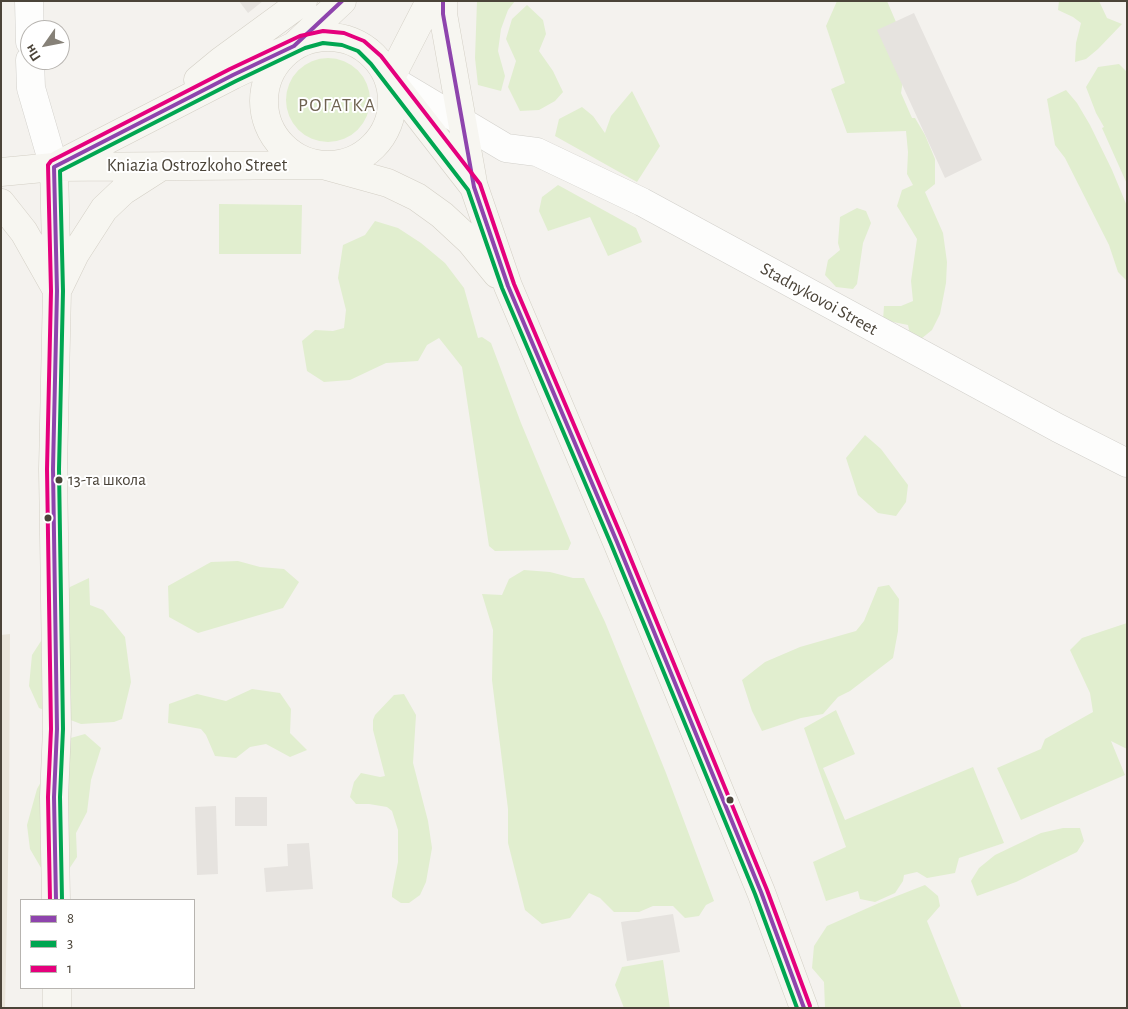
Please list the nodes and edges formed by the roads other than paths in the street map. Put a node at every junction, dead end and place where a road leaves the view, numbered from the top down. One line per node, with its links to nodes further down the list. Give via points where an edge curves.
1 (29, 1): 6 (street)
2 (303, 1): 10 (main road, via 221,61)
3 (342, 1): 7 (main road)
4 (430, 1): 9 (main road)
5 (443, 1): 11 (main road)
6 (29, 20)
7 (294, 46): 9 (main road, via 323,37 352,42 369,52); 10 (main road); 12 (main road, via 279,60 269,77 264,96 266,116 273,135 286,150 304,160)
8 (30, 70): 14 (street, via 31,88)
9 (390, 79): 11 (street); 12 (main road, via 390,116 377,143 362,156 343,164); 16 (main road)
10 (156, 115): 14 (main road)
11 (462, 122): 16 (main road); 20 (street, Stadnykovoi Street, via 506,148 537,152 642,202 1050,424)
12 (323, 165): 13 (main road, Kniazia Ostrozkoho Street); 18 (main road, via 388,183 417,197 470,241)
13 (162, 166): 14 (main road, Kniazia Ostrozkoho Street); 19 (main road, via 123,191 104,209 79,247)
14 (54, 167): 15 (main road, Kniazia Ostrozkoho Street); 19 (main road)
15 (1, 172)
16 (474, 187): 18 (main road)
17 (1, 204): 19 (main road, via 24,232)
18 (508, 286): 24 (main road, via 757,883)
19 (57, 291): 21 (main road, via 52,469)
20 (1127, 462)
21 (56, 899)
22 (57, 989): 23 (main road)
23 (57, 1008)
24 (804, 1008)

